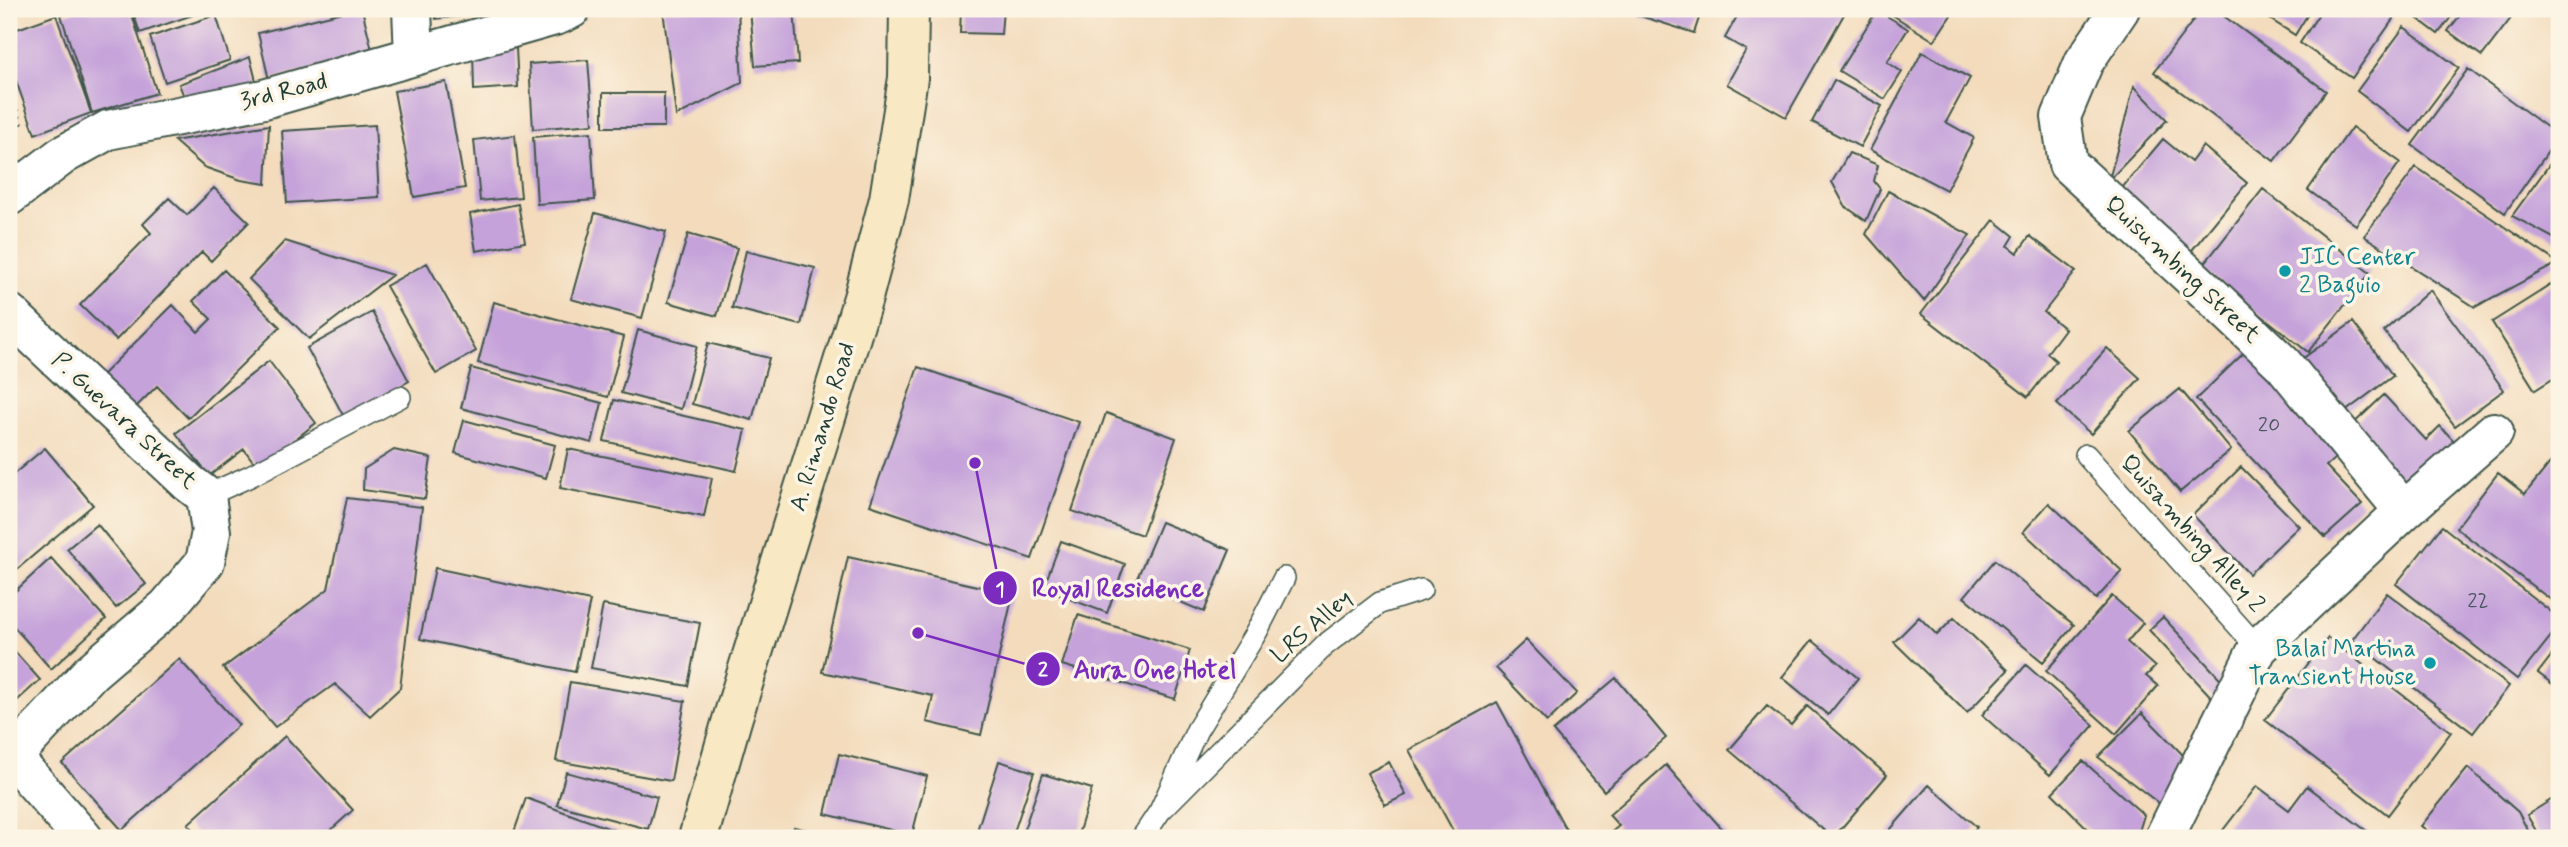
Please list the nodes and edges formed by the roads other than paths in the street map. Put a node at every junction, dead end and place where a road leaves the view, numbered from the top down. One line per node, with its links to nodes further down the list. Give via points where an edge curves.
1 (412, 9): 5 (street)
2 (571, 9): 5 (street, 3rd Road)
3 (909, 9): 19 (main road, A. Rimando Road, via 908,78 889,199)
4 (2115, 11): 12 (street, Quisumbing Street, via 2084,62 2061,117 2068,164 2283,364)
5 (414, 56): 6 (street, 3rd Road, via 264,99 108,130 63,155)
6 (9, 196)
7 (9, 313): 11 (street, P. Guevara Street)
8 (400, 397): 11 (lane)
9 (2494, 432): 12 (street)
10 (2087, 455): 15 (lane, Quisambing Alley 2)
11 (206, 496): 16 (street, P. Guevara Street, via 211,532 205,562 167,607 91,672)
12 (2404, 511): 15 (street)
13 (1284, 578): 17 (lane, LRS Alley, via 1197,730)
14 (1421, 590): 17 (lane, LRS Alley, via 1380,603 1325,645)
15 (2258, 648): 21 (street)
16 (11, 755): 18 (street, P. Guevara Street)
17 (1160, 811): 20 (lane, LRS Alley)
18 (83, 838)
19 (698, 838)
20 (1142, 838)
21 (2164, 838)

